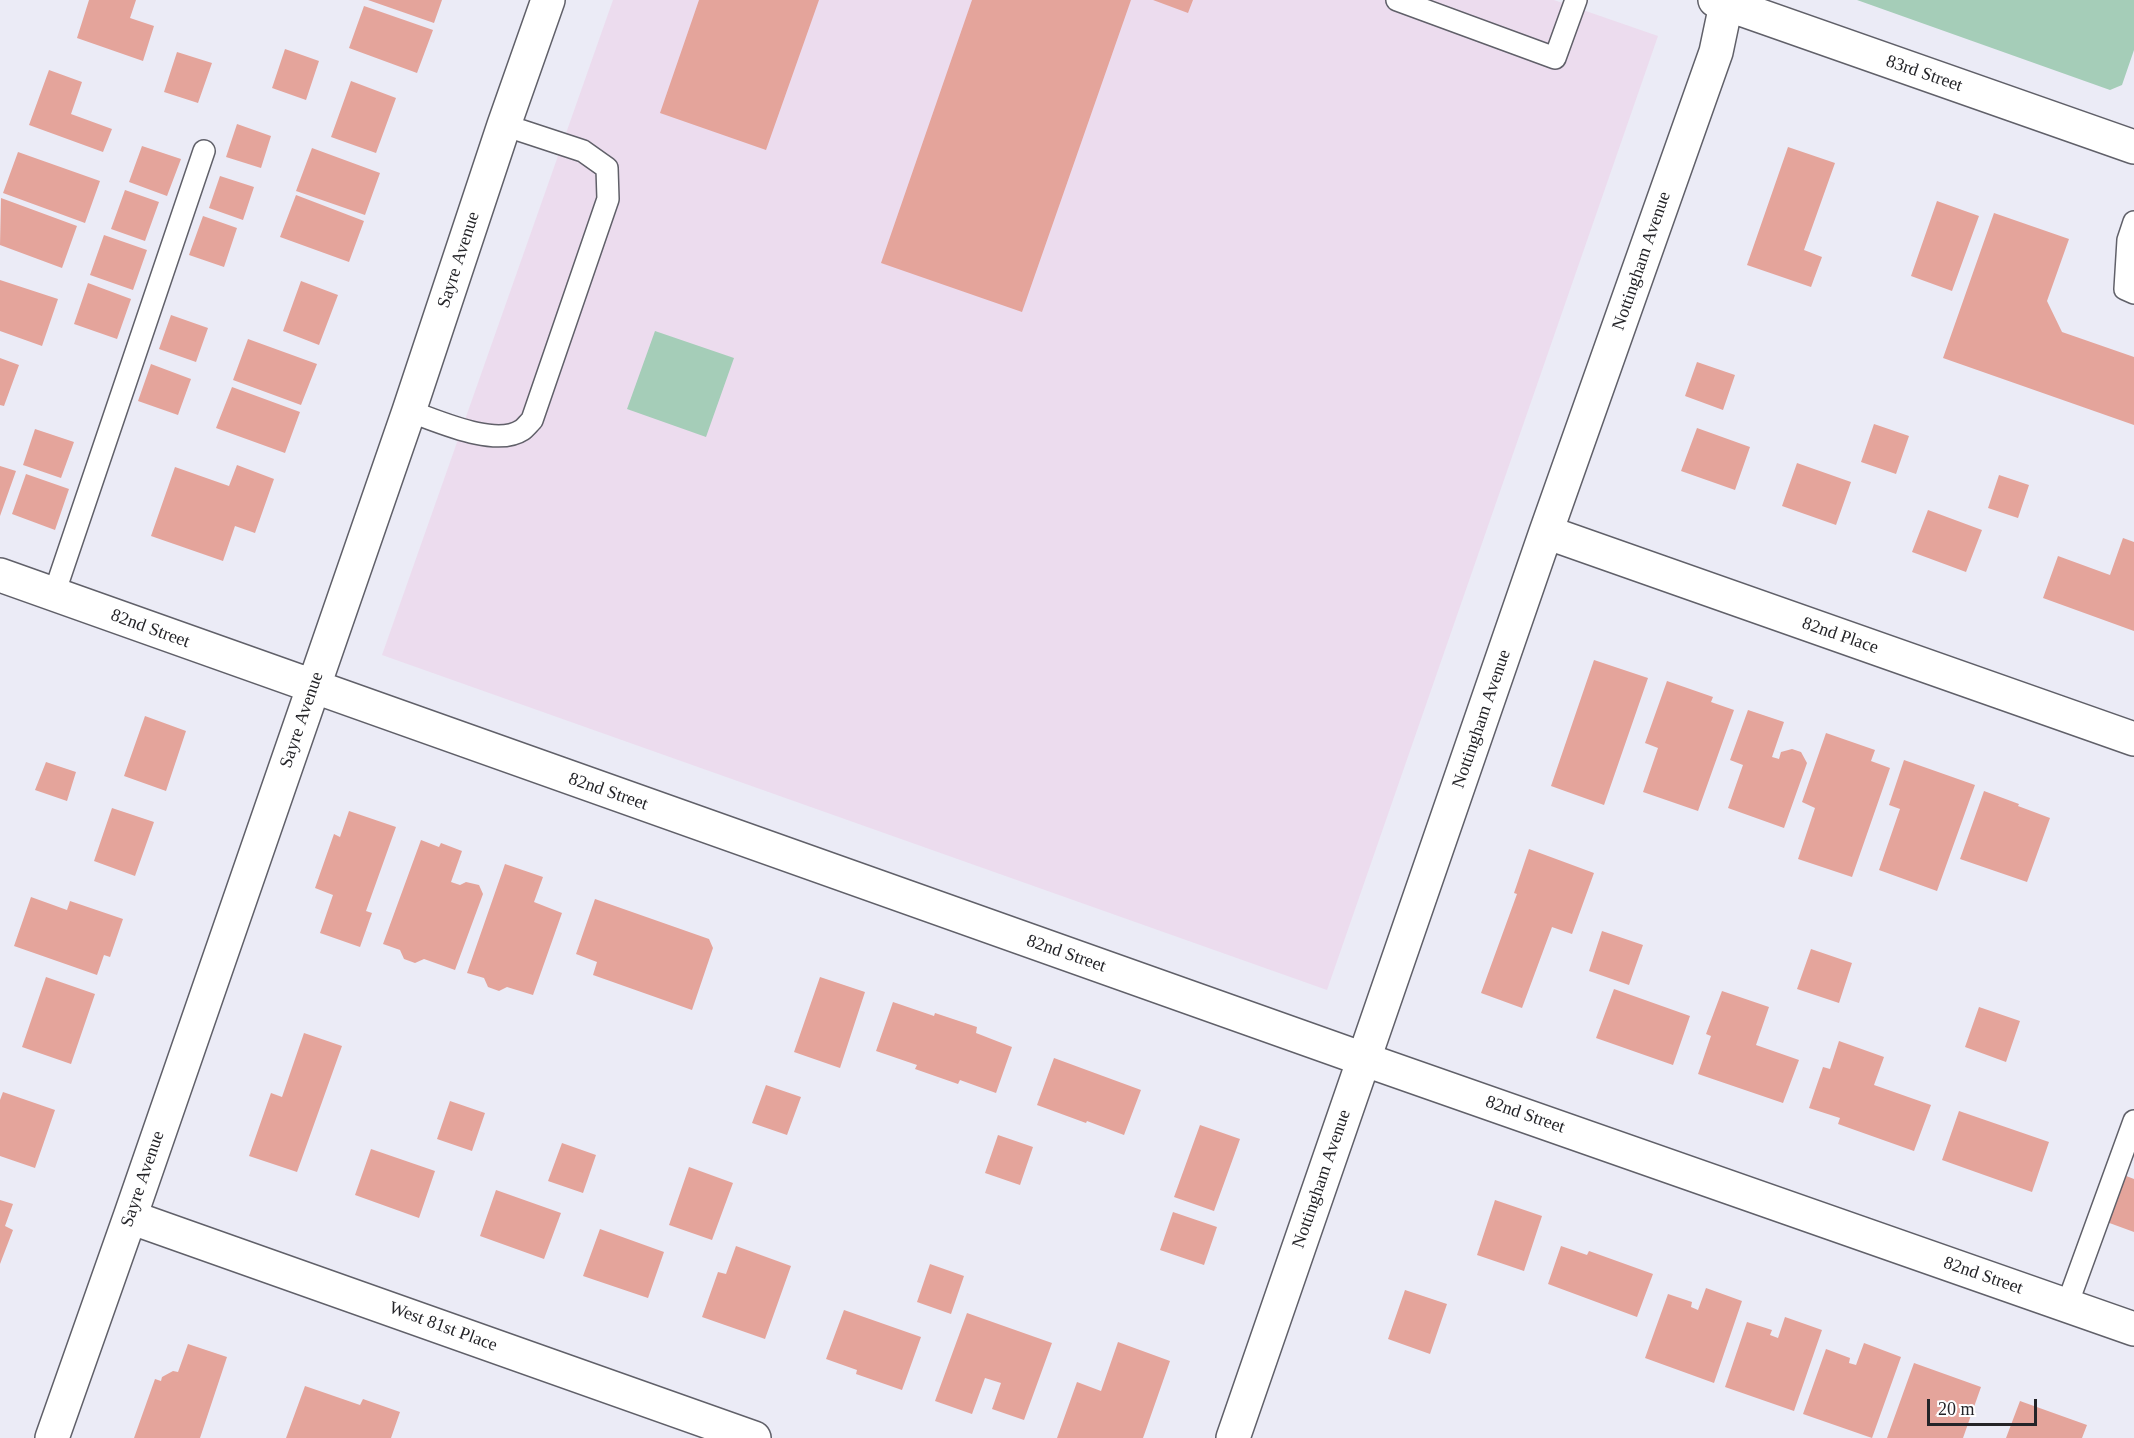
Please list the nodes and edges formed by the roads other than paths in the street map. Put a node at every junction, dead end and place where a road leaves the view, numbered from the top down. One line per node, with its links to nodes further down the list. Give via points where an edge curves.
1 (548, 0): 5 (street, Sayre Avenue)
2 (1397, 0): 3 (lane, via 1555,58)
3 (1576, 0)
4 (1722, 1): 6 (street, 83rd Street); 11 (street, Nottingham Avenue, via 1716,52)
5 (504, 125): 10 (street, Sayre Avenue); 10 (lane, via 583,151 607,168 608,199 532,420 521,431 477,434)
6 (2134, 147)
7 (204, 151): 13 (lane)
8 (2134, 222): 9 (lane, via 2128,240 2125,289)
9 (2134, 293)
10 (409, 411): 14 (street, Sayre Avenue)
11 (1546, 532): 15 (street, 82nd Place); 16 (street, Nottingham Avenue)
12 (0, 575): 13 (street, 82nd Street)
13 (54, 594): 14 (street, 82nd Street)
14 (313, 687): 16 (street, 82nd Street); 18 (street, Sayre Avenue)
15 (2134, 739)
16 (1364, 1059): 19 (street, 82nd Street); 23 (street, Nottingham Avenue)
17 (2134, 1121): 19 (lane)
18 (130, 1217): 21 (street, Sayre Avenue); 22 (street, West 81st Place)
19 (2067, 1305): 20 (street, 82nd Street)
20 (2134, 1329)
21 (52, 1438)
22 (754, 1438)
23 (1233, 1438)

